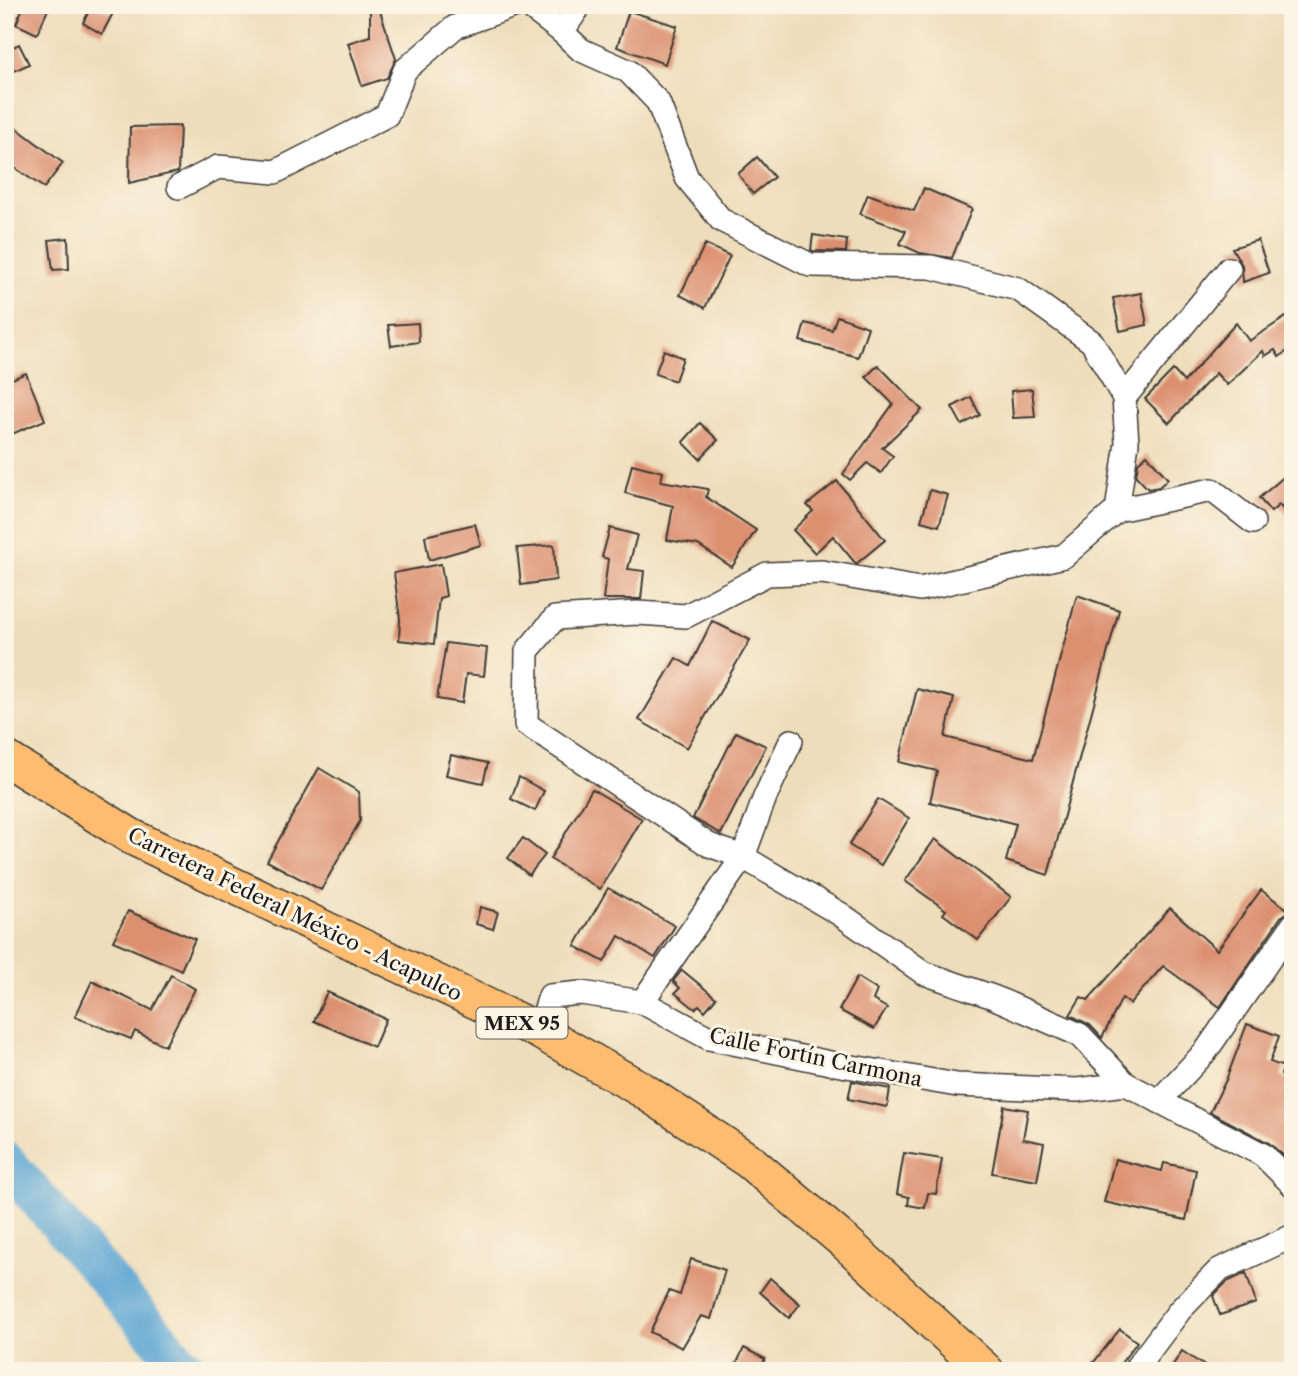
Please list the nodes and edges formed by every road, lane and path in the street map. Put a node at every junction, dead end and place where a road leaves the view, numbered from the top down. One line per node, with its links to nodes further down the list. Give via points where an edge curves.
1 (516, 5): 5 (street, via 455,27 405,70 387,115 275,172 218,167)
2 (527, 5): 4 (street)
3 (580, 5): 4 (street)
4 (562, 32): 7 (street, via 581,50 628,71 658,102 687,178 721,220 810,265 931,267 1018,289 1092,342)
5 (179, 187)
6 (1229, 269): 7 (street)
7 (1124, 398): 8 (street, via 1127,443)
8 (1117, 510): 9 (street, via 1212,490); 12 (street, via 1064,556 920,589 822,572 768,574 686,616 637,613 555,618 527,651 526,724 709,845)
9 (1254, 522)
10 (791, 741): 12 (street)
11 (5, 758): 15 (main road, Carretera Federal México - Acapulco / MEX 95, via 132,837)
12 (743, 857): 14 (street); 16 (street, via 840,914 923,973 1080,1035)
13 (1293, 925): 17 (street, via 1206,1051)
14 (642, 1002): 15 (street, Calle Fortín Carmona, via 581,993 550,996); 16 (street, Calle Fortín Carmona, via 709,1038 862,1069 957,1085 1077,1090)
15 (539, 1031): 20 (main road, Carretera Federal México - Acapulco / MEX 95, via 641,1089 749,1161)
16 (1126, 1084): 17 (street)
17 (1159, 1101): 18 (street, via 1263,1155)
18 (1293, 1185)
19 (1293, 1236): 21 (street, via 1219,1270 1180,1310)
20 (972, 1366)
21 (1134, 1371)

